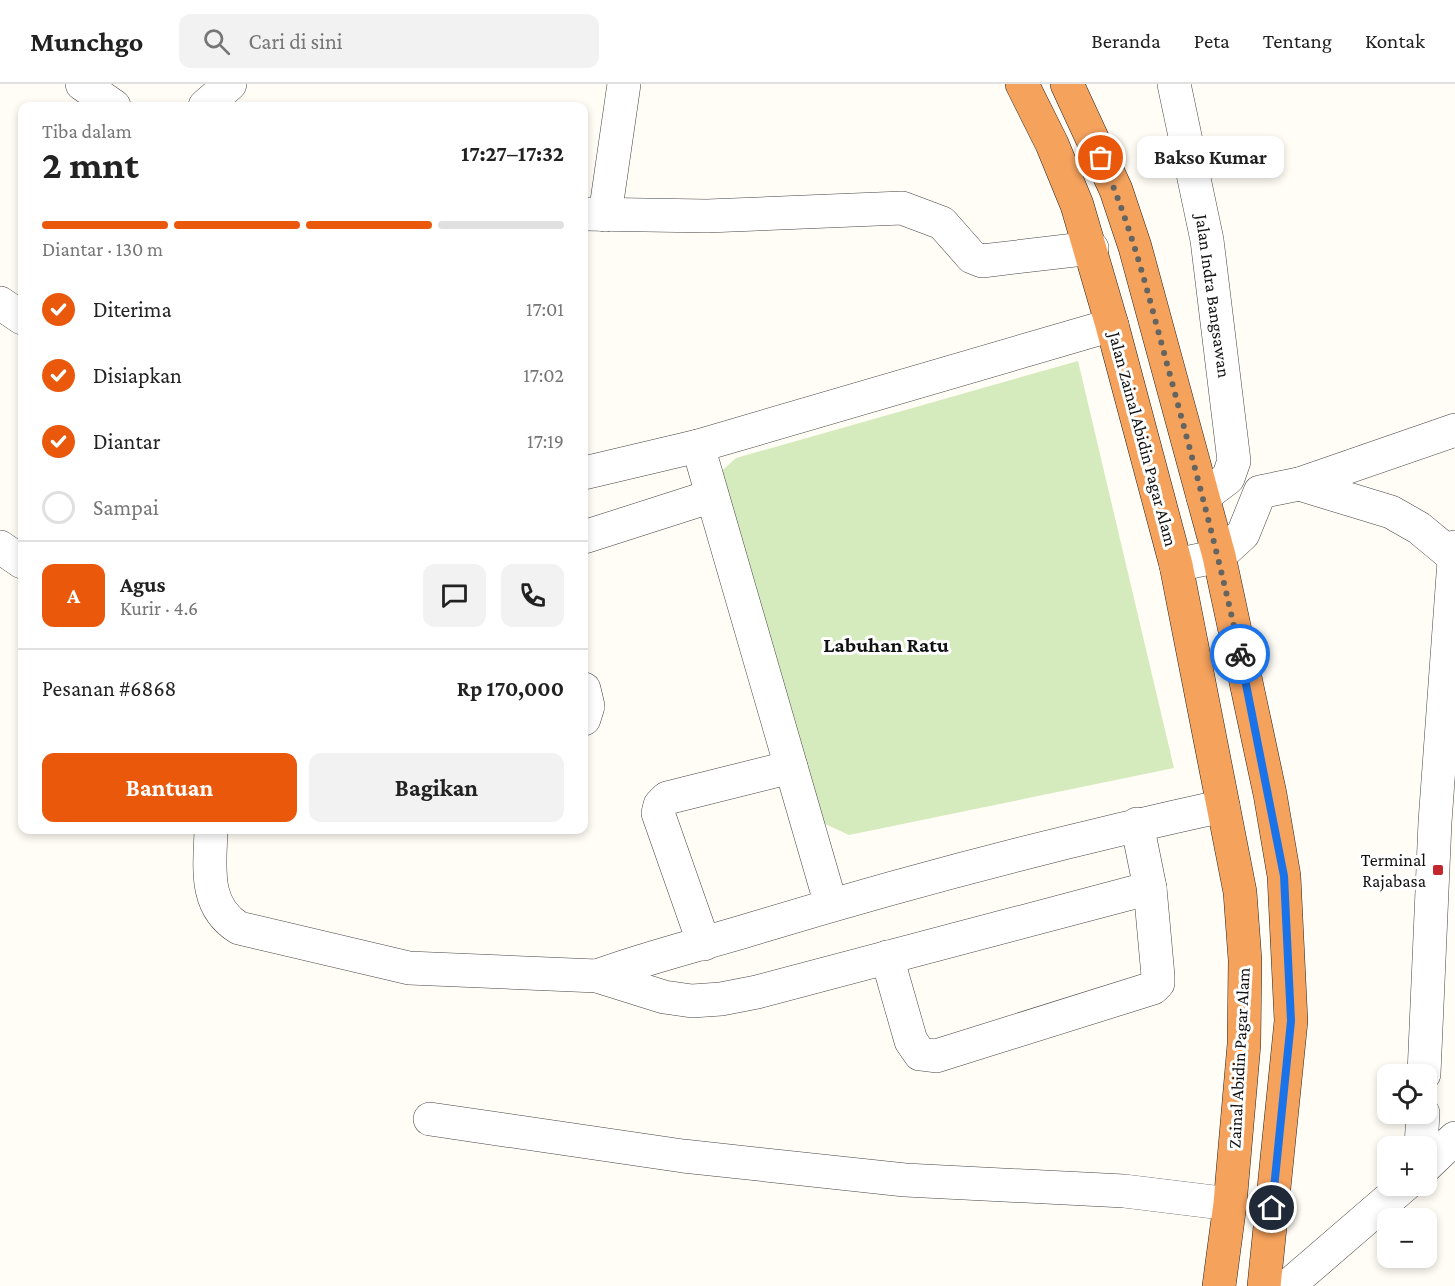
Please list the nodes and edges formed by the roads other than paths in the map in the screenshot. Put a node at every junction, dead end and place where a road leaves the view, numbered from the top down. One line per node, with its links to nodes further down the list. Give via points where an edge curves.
1 (82, 84): 7 (street)
2 (230, 84): 8 (street)
3 (624, 84): 9 (street)
4 (1022, 84): 10 (highway, Jalan Zainal Abidin Pagar Alam, via 1052,144)
5 (1067, 84): 19 (highway, via 1116,190 1135,247)
6 (1174, 84): 19 (street, Jalan Indra Bangsawan, via 1207,240 1234,460 1228,478)
7 (108, 102)
8 (210, 102)
9 (594, 215): 10 (street, via 707,216 902,208 942,223 972,257 982,261)
10 (1092, 248): 13 (highway, Jalan Zainal Abidin Pagar Alam)
11 (0, 303): 12 (street)
12 (18, 315)
13 (1112, 325): 15 (street); 26 (highway, Jalan Zainal Abidin Pagar Alam)
14 (1455, 430): 17 (street)
15 (698, 446): 16 (street); 18 (street)
16 (588, 472)
17 (1299, 484): 23 (street, via 1260,492 1243,534); 24 (street, via 1391,512 1419,528)
18 (712, 496): 20 (street); 27 (street)
19 (1203, 497): 23 (highway)
20 (588, 536)
21 (0, 547): 25 (street)
22 (1455, 548): 24 (street)
23 (1219, 556): 26 (street); 43 (highway, via 1284,876 1291,1021)
24 (1454, 557): 36 (street, via 1435,822)
25 (18, 559)
26 (1176, 565): 28 (highway, Jalan Zainal Abidin Pagar Alam)
27 (791, 767): 32 (street); 33 (street, via 667,798 660,805 658,813)
28 (1223, 806): 29 (street); 41 (highway, Zainal Abidin Pagar Alam, via 1240,892 1245,960 1244,1044)
29 (1137, 824): 31 (street); 32 (street)
30 (211, 834): 35 (street, via 213,900 225,920 239,928 410,968)
31 (1150, 888): 34 (street); 34 (street, via 1158,976 1153,988 936,1056 920,1054 911,1041)
32 (831, 905): 33 (street)
33 (704, 944): 35 (street)
34 (887, 957): 35 (street, via 720,999 692,1001 664,997)
35 (597, 976)
36 (1424, 1064)
37 (430, 1119): 41 (street, via 683,1156 893,1179 1124,1191)
38 (1455, 1138): 39 (street)
39 (1437, 1155)
40 (1392, 1196): 44 (street)
41 (1230, 1204): 42 (highway)
42 (1219, 1286)
43 (1264, 1286)
44 (1288, 1286)

